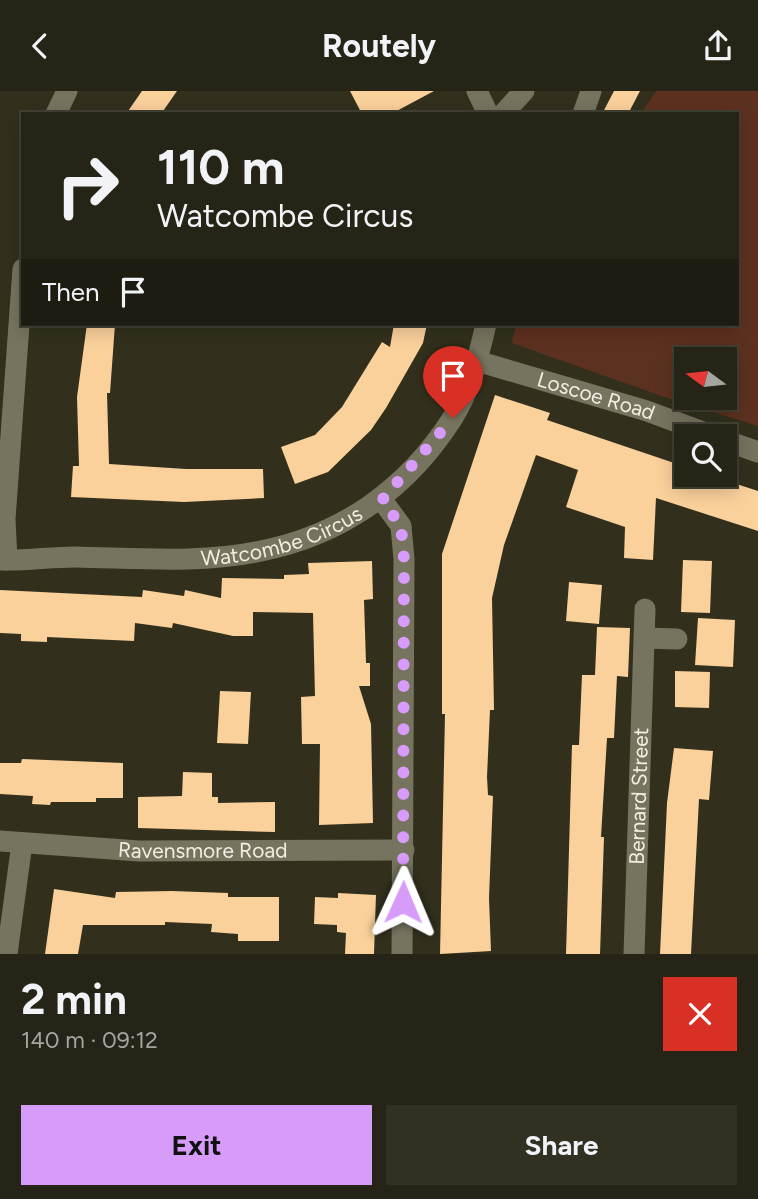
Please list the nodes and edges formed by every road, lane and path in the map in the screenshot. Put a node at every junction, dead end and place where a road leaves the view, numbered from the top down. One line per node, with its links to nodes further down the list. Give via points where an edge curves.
1 (67, 91): 5 (street)
2 (477, 91): 6 (street)
3 (524, 91): 7 (street)
4 (591, 91): 8 (street)
5 (57, 112)
6 (487, 112)
7 (505, 112)
8 (584, 112)
9 (21, 297): 16 (street)
10 (486, 326): 11 (street, Watcombe Circus)
11 (477, 361): 12 (street, Loscoe Road); 15 (street, Watcombe Circus, via 453,418)
12 (682, 424)
13 (737, 445): 14 (street)
14 (758, 452)
15 (382, 500): 16 (street, Watcombe Circus, via 302,542 258,552 190,558); 22 (street, via 401,526 404,559)
16 (3, 560)
17 (645, 609): 18 (street, Bernard Street)
18 (645, 638): 19 (street); 25 (street, Bernard Street)
19 (677, 639)
20 (0, 841): 21 (street, Ravensmore Road)
21 (22, 843): 22 (street, Ravensmore Road, via 139,851); 23 (street)
22 (404, 850): 24 (street)
23 (7, 954)
24 (402, 954)
25 (634, 954)

